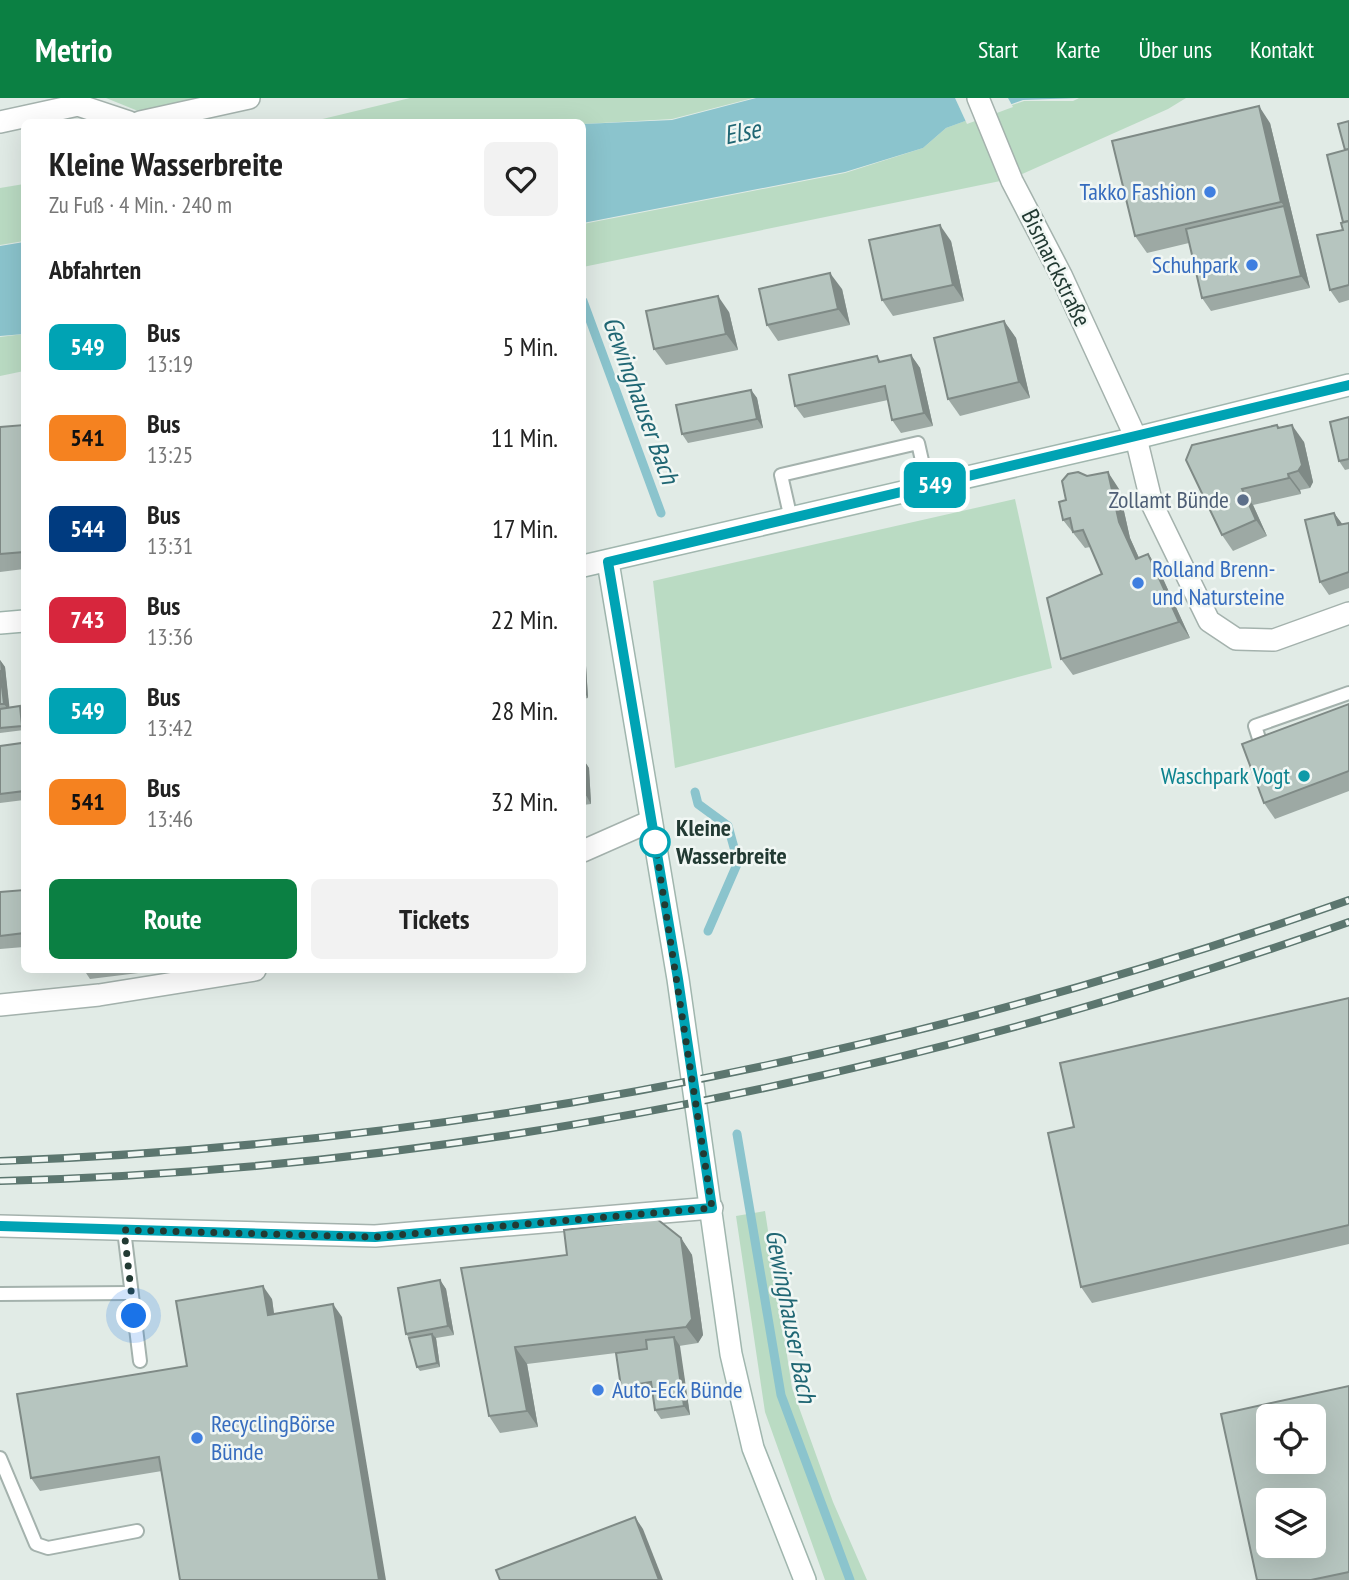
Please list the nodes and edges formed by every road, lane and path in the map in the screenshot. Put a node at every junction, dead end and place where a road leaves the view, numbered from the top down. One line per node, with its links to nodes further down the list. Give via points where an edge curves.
1 (249, 98): 4 (street)
2 (978, 98): 7 (street, Bismarckstraße)
3 (120, 119): 5 (street, via 78,105)
4 (154, 119)
5 (0, 122)
6 (1349, 385): 7 (street)
7 (1136, 438): 8 (street); 12 (street, Bismarckstraße, via 1152,504 1209,621 1236,639 1274,639)
8 (928, 487): 9 (street); 9 (lane, via 918,443 781,475)
9 (791, 519): 10 (street)
10 (608, 562): 11 (street); 17 (street)
11 (586, 566)
12 (1349, 614)
13 (21, 621): 14 (street)
14 (0, 623)
15 (1349, 693): 16 (lane, via 1255,726)
16 (1265, 756)
17 (651, 821): 18 (street); 21 (street)
18 (586, 850)
19 (236, 973): 20 (street)
20 (0, 1005)
21 (712, 1208): 23 (street, via 375,1237); 29 (street, via 731,1354 753,1448)
22 (0, 1226): 23 (street)
23 (124, 1230): 24 (lane)
24 (131, 1293): 25 (lane); 26 (lane)
25 (0, 1294)
26 (140, 1361)
27 (0, 1458): 28 (lane, via 36,1544 48,1548)
28 (137, 1531)
29 (805, 1580)

